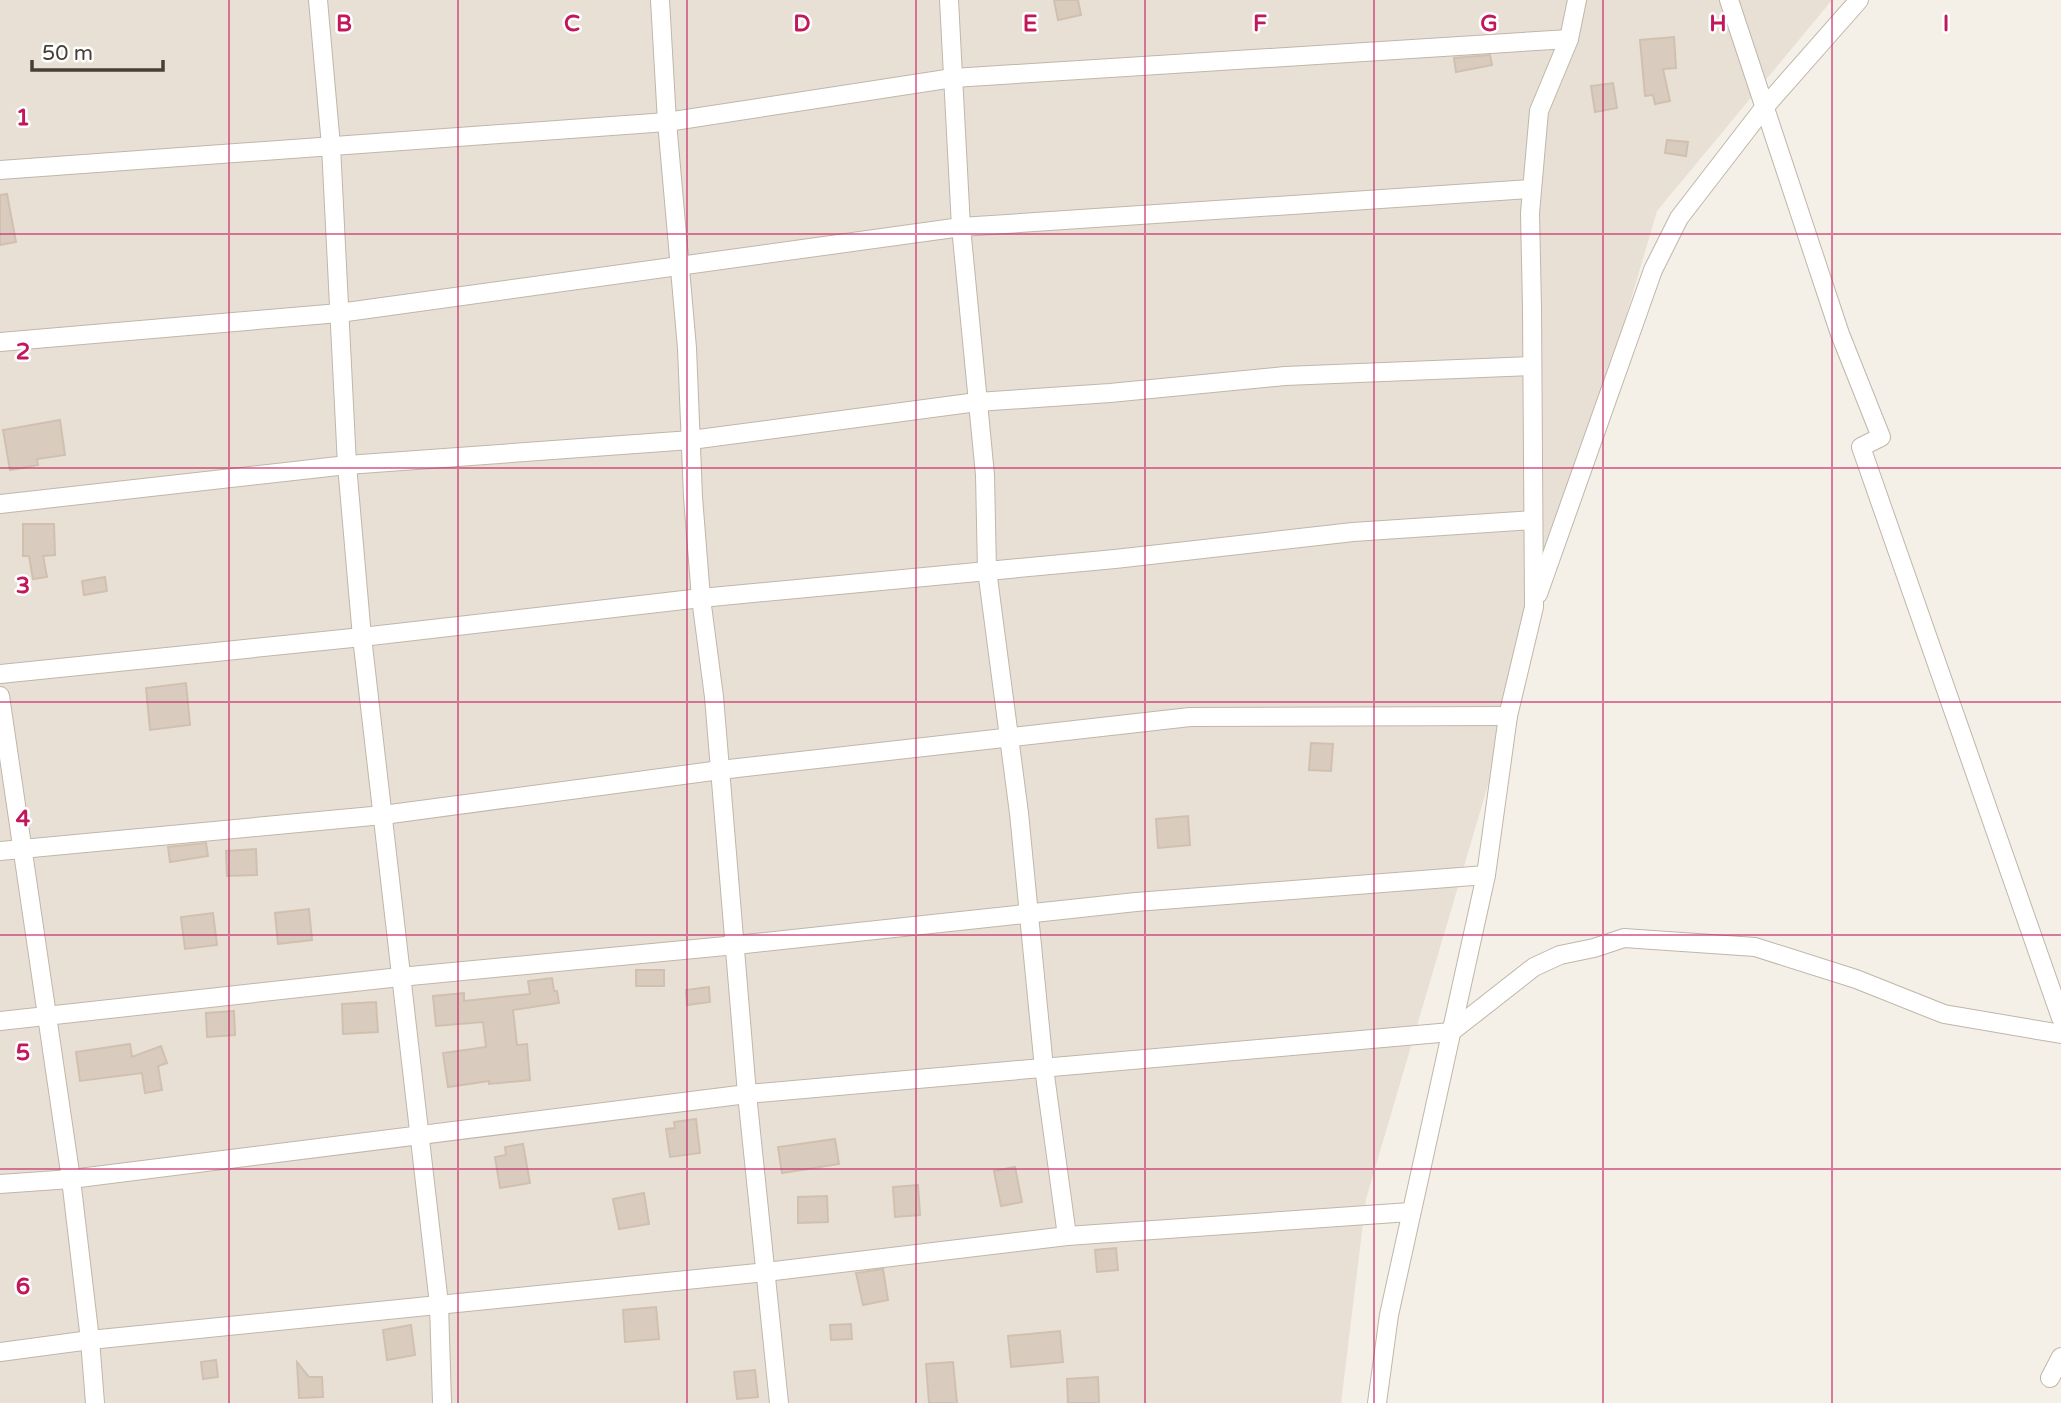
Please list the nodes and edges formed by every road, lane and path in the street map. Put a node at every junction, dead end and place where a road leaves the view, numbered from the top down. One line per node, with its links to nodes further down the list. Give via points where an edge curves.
1 (318, 0): 11 (street)
2 (660, 0): 10 (street)
3 (949, 0): 8 (street)
4 (1577, 0): 7 (street)
5 (1729, 0): 9 (street)
6 (1859, 0): 9 (street)
7 (1569, 39): 8 (street); 13 (street, via 1539,111)
8 (953, 78): 10 (street); 14 (street)
9 (1763, 109): 26 (street, via 1679,218 1653,270); 41 (street, via 1840,334 1881,437 1861,447)
10 (667, 122): 11 (street); 15 (street)
11 (331, 146): 12 (street); 16 (street)
12 (0, 170)
13 (1531, 189): 14 (street); 18 (street)
14 (961, 226): 15 (street); 19 (street)
15 (680, 265): 16 (street); 20 (street)
16 (339, 313): 17 (street); 21 (street)
17 (0, 342)
18 (1531, 366): 19 (street, via 1285,376); 23 (street)
19 (977, 402): 20 (street); 24 (street, via 985,475)
20 (691, 440): 21 (street); 25 (street)
21 (347, 465): 22 (street); 27 (street)
22 (0, 504)
23 (1532, 520): 24 (street, via 1353,532); 26 (street)
24 (987, 570): 25 (street); 31 (street)
25 (701, 598): 27 (street); 32 (street)
26 (1534, 607): 30 (street)
27 (362, 637): 28 (street); 33 (street)
28 (0, 674)
29 (0, 696): 34 (street)
30 (1508, 716): 31 (street, via 1190,717); 36 (street)
31 (1009, 738): 32 (street); 37 (street)
32 (720, 770): 33 (street); 38 (street)
33 (383, 815): 34 (street); 39 (street)
34 (23, 848): 35 (street); 40 (street)
35 (0, 851)
36 (1486, 875): 37 (street); 43 (street)
37 (1027, 913): 38 (street); 45 (street)
38 (736, 945): 39 (street); 46 (street)
39 (400, 977): 40 (street); 47 (street)
40 (49, 1016): 42 (street); 48 (street)
41 (2061, 1018)
42 (0, 1021)
43 (1451, 1032): 44 (street, via 1534,967 1624,937 1755,947 1856,979 1944,1014); 45 (street); 50 (street)
44 (2061, 1034)
45 (1044, 1068): 46 (street); 51 (street)
46 (747, 1094): 47 (street); 52 (street)
47 (420, 1137): 48 (street); 53 (street)
48 (71, 1179): 49 (street); 54 (street)
49 (0, 1184)
50 (1410, 1212): 51 (street); 61 (street)
51 (1067, 1236): 52 (street)
52 (766, 1272): 53 (street); 60 (street)
53 (439, 1304): 54 (street); 59 (street)
54 (90, 1340): 55 (street); 58 (street)
55 (0, 1352)
56 (2061, 1357): 57 (street)
57 (2050, 1378)
58 (94, 1403)
59 (442, 1403)
60 (779, 1403)
61 (1377, 1403)

